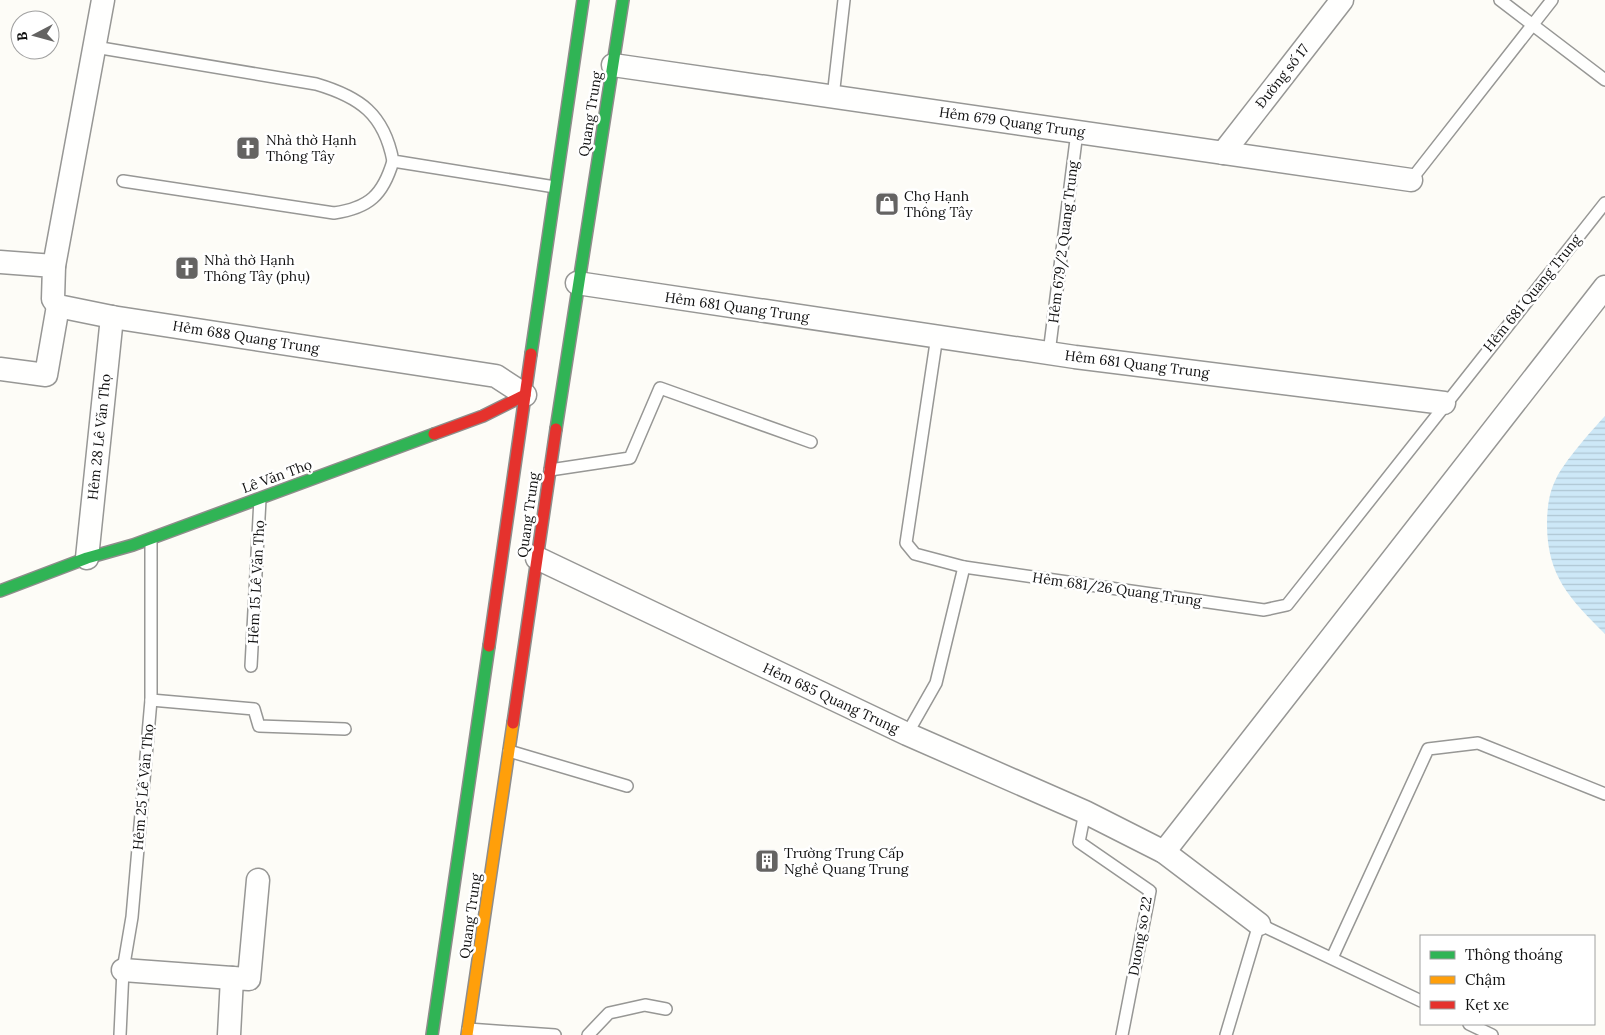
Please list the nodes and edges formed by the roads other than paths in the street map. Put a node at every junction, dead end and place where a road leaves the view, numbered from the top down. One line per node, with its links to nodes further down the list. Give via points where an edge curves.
1 (103, 0): 9 (street)
2 (582, 0): 18 (main road, Quang Trung)
3 (623, 0): 10 (main road, Quang Trung)
4 (844, 0): 12 (lane)
5 (1342, 0): 14 (street, Đường số 17)
6 (1500, 0): 8 (lane)
7 (1552, 0): 8 (lane)
8 (1532, 25): 11 (lane); 16 (lane)
9 (95, 47): 15 (lane, via 338,90 371,111 382,127); 21 (street)
10 (613, 65): 12 (street, Hẻm 679 Quang Trung); 22 (main road, Quang Trung)
11 (1605, 80)
12 (833, 97): 13 (street, Hẻm 679 Quang Trung)
13 (1077, 132): 14 (street, Hẻm 679 Quang Trung); 27 (lane, Hẻm 679/2 Quang Trung)
14 (1223, 153): 16 (street, Hẻm 679 Quang Trung)
15 (393, 161): 17 (lane, via 388,180 377,196 350,210 334,213); 18 (lane)
16 (1411, 180)
17 (123, 181)
18 (555, 187): 29 (main road, Quang Trung)
19 (1605, 202): 30 (lane, Hẻm 681 Quang Trung)
20 (0, 262): 21 (street)
21 (54, 266): 24 (street, via 53,299)
22 (577, 283): 26 (street, Hẻm 681 Quang Trung); 32 (main road, Quang Trung, via 558,385)
23 (1605, 287): 47 (street)
24 (58, 306): 25 (street, Hẻm 688 Quang Trung); 28 (street, via 46,374)
25 (112, 317): 29 (street, Hẻm 688 Quang Trung, via 496,376); 35 (street, Hẻm 28 Lê Văn Thọ)
26 (937, 336): 27 (street, Hẻm 681 Quang Trung); 37 (lane, Hẻm 681/26 Quang Trung, via 906,543 916,554)
27 (1049, 353): 30 (street, Hẻm 681 Quang Trung)
28 (0, 369)
29 (530, 394): 33 (main road, Lê Văn Thọ, via 483,416); 56 (main road, Quang Trung)
30 (1444, 403): 37 (lane, Hẻm 681/26 Quang Trung, via 1287,604 1264,610)
31 (811, 442): 32 (lane, via 660,388 630,458)
32 (550, 470): 36 (main road, Quang Trung)
33 (260, 498): 34 (main road, Lê Văn Thọ); 39 (lane, Hẻm 15 Lê Văn Thọ)
34 (151, 538): 35 (main road, Lê Văn Thọ); 40 (lane, Hẻm 25 Lê Văn Thọ)
35 (87, 558): 38 (main road, Lê Văn Thọ)
36 (537, 558): 42 (street, Hẻm 685 Quang Trung); 43 (main road, Quang Trung)
37 (964, 567): 42 (lane, via 936,683)
38 (0, 591)
39 (251, 666)
40 (151, 700): 41 (lane, via 254,709 259,726); 51 (lane, Hẻm 25 Lê Văn Thọ, via 132,917)
41 (345, 729)
42 (907, 734): 46 (street, Hẻm 685 Quang Trung)
43 (509, 751): 44 (lane); 57 (main road, Quang Trung)
44 (627, 786)
45 (1605, 794): 50 (lane, via 1478,743 1428,749)
46 (1085, 812): 47 (street, Hẻm 685 Quang Trung); 62 (lane, Duong so 22, via 1079,842 1150,892)
47 (1164, 852): 49 (street, Hẻm 685 Quang Trung)
48 (258, 880): 52 (street, via 248,979)
49 (1259, 924): 50 (lane); 63 (lane)
50 (1332, 958): 53 (lane)
51 (123, 970): 52 (street); 58 (lane, Hẻm 25 Lê Văn Thọ)
52 (232, 978): 59 (street)
53 (1420, 1001)
54 (666, 1009): 61 (lane, via 645,1005 609,1013)
55 (1470, 1025): 64 (lane)
56 (436, 1028)
57 (465, 1030): 60 (lane)
58 (120, 1035)
59 (229, 1035)
60 (555, 1035)
61 (588, 1035)
62 (1122, 1035)
63 (1226, 1035)
64 (1492, 1035)

